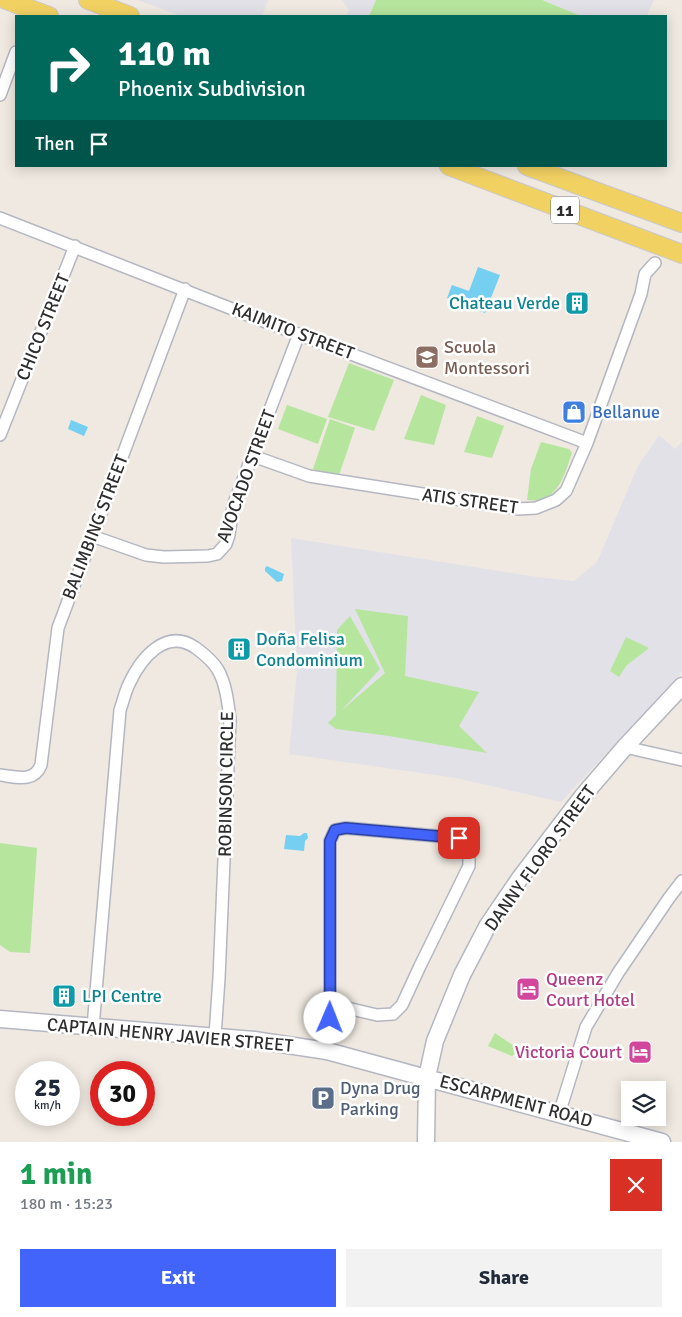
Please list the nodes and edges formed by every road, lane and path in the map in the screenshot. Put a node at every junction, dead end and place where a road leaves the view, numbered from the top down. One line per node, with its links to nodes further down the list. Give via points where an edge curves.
1 (6, 0): 3 (main road)
2 (88, 0): 4 (main road)
3 (46, 15)
4 (127, 15)
5 (15, 55): 6 (street)
6 (0, 94)
7 (451, 167): 13 (main road, 11)
8 (530, 167): 10 (main road, 11)
9 (0, 218): 11 (street, KAIMITO STREET)
10 (682, 223)
11 (75, 246): 14 (street, KAIMITO STREET); 16 (street, CHICO STREET)
12 (682, 254): 13 (main road, 11)
13 (658, 255): 17 (street, ATIS STREET, via 645,274 641,294)
14 (185, 289): 15 (street, KAIMITO STREET); 19 (street, BALIMBING STREET)
15 (299, 334): 17 (street, KAIMITO STREET); 18 (street, AVOCADO STREET)
16 (0, 435)
17 (587, 443): 18 (street, ATIS STREET, via 566,491 556,500 536,508 518,509 309,476)
18 (253, 456): 19 (street, AVOCADO STREET, via 233,506 226,544 216,554 146,555)
19 (92, 536): 23 (street, BALIMBING STREET, via 58,628 38,772 24,778)
20 (682, 686): 21 (street, DANNY FLORO STREET)
21 (625, 747): 22 (street); 30 (street, DANNY FLORO STREET, via 520,878 488,925 448,1006)
22 (682, 760)
23 (0, 776)
24 (682, 881): 31 (street, via 618,973 586,1026)
25 (330, 1004): 25 (street, via 330,841 335,830 346,828 459,838 469,849 469,866 402,1005 393,1014 377,1015); 29 (street, via 327,1029)
26 (0, 1019): 27 (street, CAPTAIN HENRY JAVIER STREET)
27 (93, 1027): 28 (street, CAPTAIN HENRY JAVIER STREET); 28 (street, ROBINSON CIRCLE, via 120,710 128,684 143,662 157,646 173,640 190,644 218,670 226,692 230,719)
28 (215, 1036): 29 (street, CAPTAIN HENRY JAVIER STREET)
29 (331, 1052): 30 (street, CAPTAIN HENRY JAVIER STREET)
30 (427, 1077): 31 (street, ESCARPMENT ROAD); 33 (street, DANNY FLORO STREET)
31 (559, 1114): 32 (street, ESCARPMENT ROAD)
32 (643, 1139): 34 (street, ESCARPMENT ROAD)
33 (426, 1142)
34 (662, 1142)

